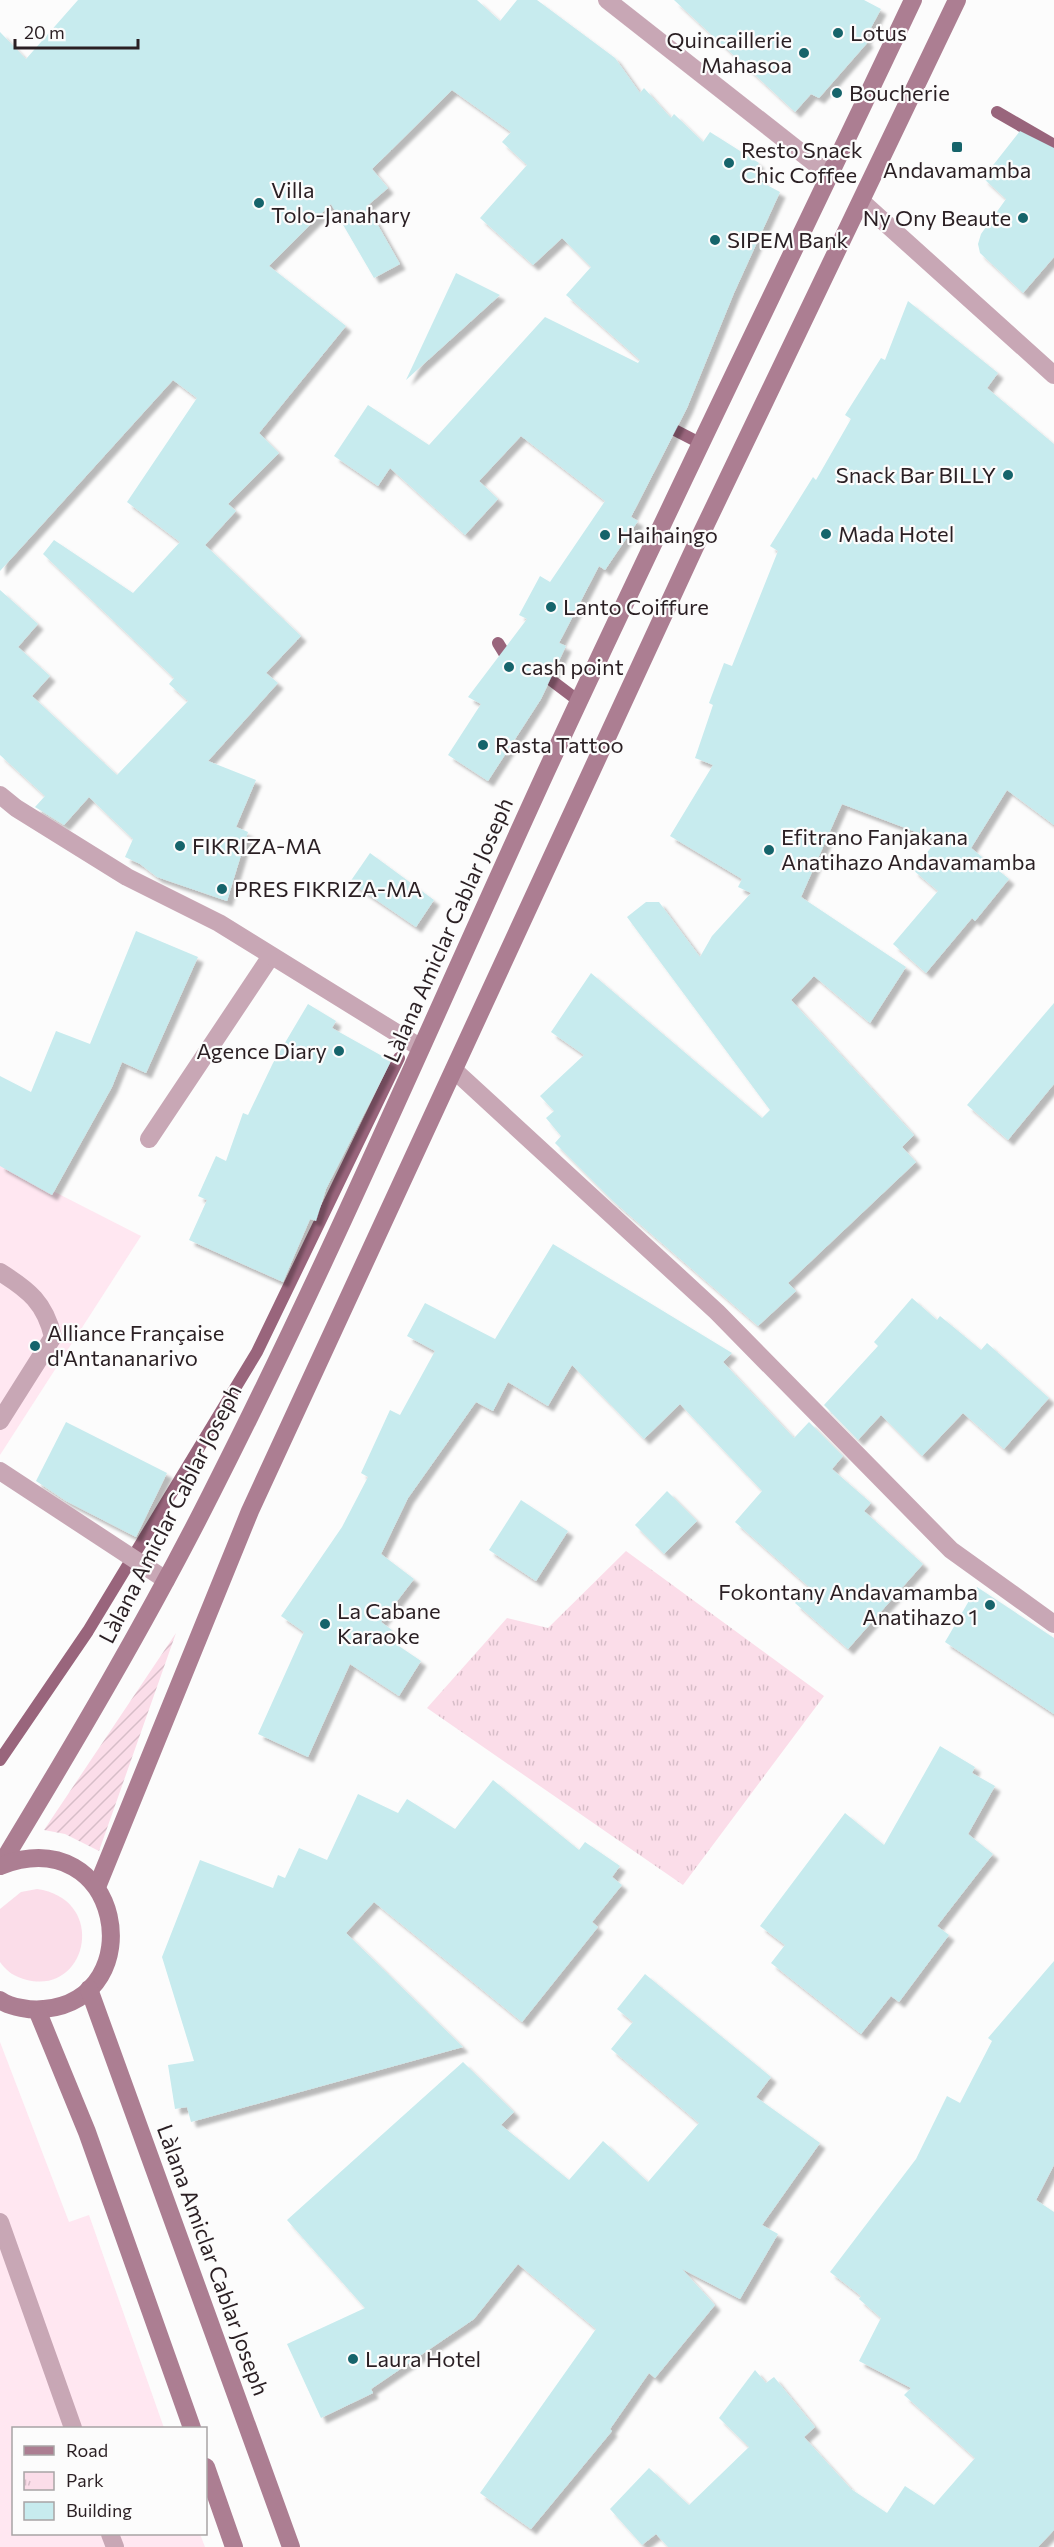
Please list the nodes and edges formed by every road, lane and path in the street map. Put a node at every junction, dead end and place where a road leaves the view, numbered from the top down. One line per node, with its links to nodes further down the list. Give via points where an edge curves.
1 (607, 0): 4 (street)
2 (913, 0): 4 (main road, Làlana Amiclar Cablar Joseph)
3 (957, 0): 5 (main road)
4 (831, 176): 9 (main road, Làlana Amiclar Cablar Joseph, via 705,433)
5 (862, 202): 6 (street); 10 (main road, via 693,549)
6 (1054, 375)
7 (0, 795): 8 (street, via 127,877 219,923)
8 (271, 956): 9 (street); 11 (street)
9 (421, 1048): 15 (main road, Làlana Amiclar Cablar Joseph, via 218,1481)
10 (454, 1070): 16 (street, via 717,1312 951,1550); 18 (main road, via 250,1511)
11 (149, 1139)
12 (0, 1272): 13 (street, via 27,1289 48,1316 53,1337)
13 (0, 1421)
14 (0, 1471): 15 (street)
15 (166, 1580): 17 (main road, Làlana Amiclar Cablar Joseph)
16 (1054, 1624)
17 (0, 1866): 18 (main road, via 20,1858 63,1861)
18 (97, 1887): 19 (main road, via 110,1911 113,1939 105,1966)
19 (89, 1989): 21 (main road, via 65,2004); 27 (main road, Làlana Amiclar Cablar Joseph)
20 (0, 2000): 21 (main road)
21 (37, 2010): 24 (main road, via 87,2132)
22 (0, 2222): 23 (street)
23 (73, 2427)
24 (192, 2427)
25 (207, 2470): 26 (main road)
26 (234, 2547)
27 (291, 2547)

